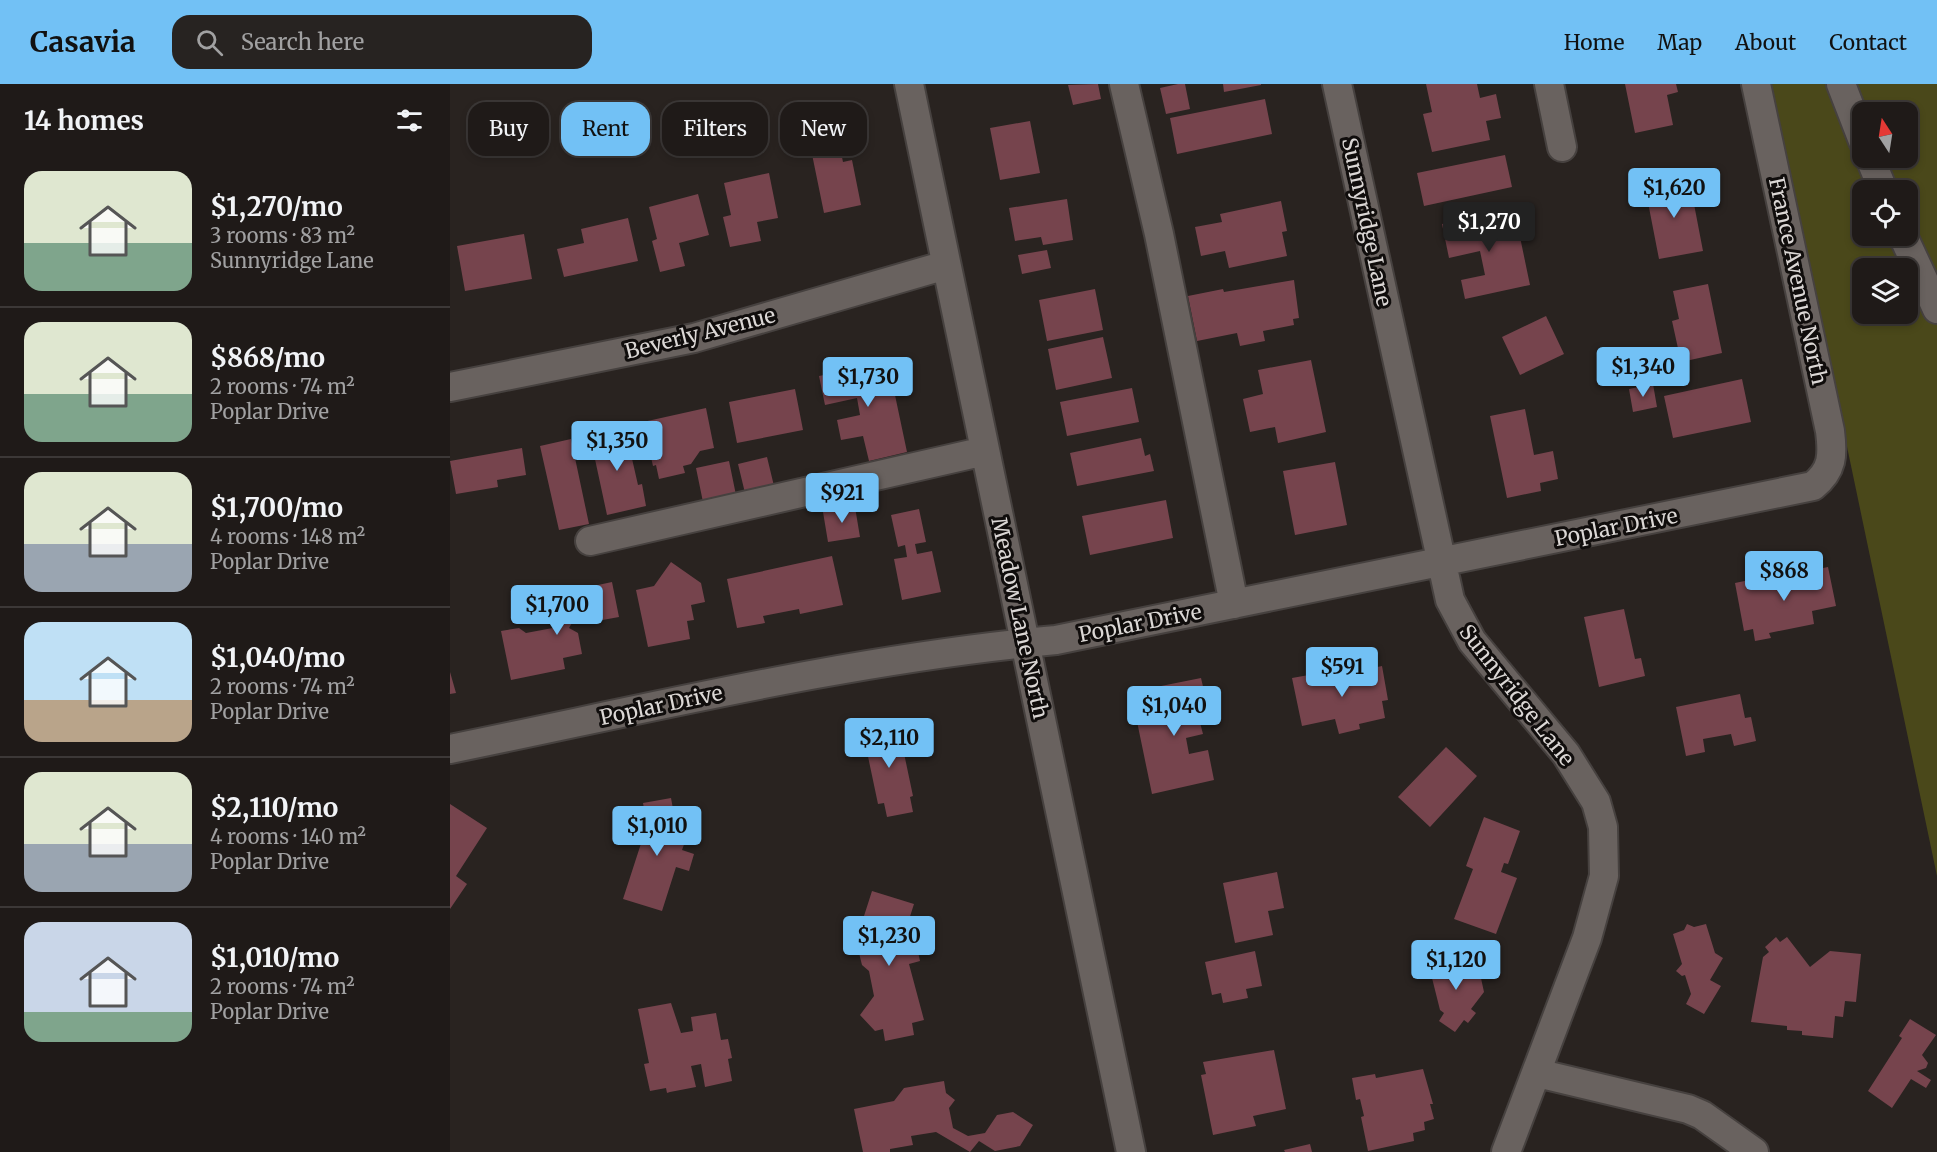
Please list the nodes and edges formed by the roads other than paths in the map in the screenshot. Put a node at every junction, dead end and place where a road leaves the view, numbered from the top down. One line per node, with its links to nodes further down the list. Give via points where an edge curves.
1 (909, 84): 10 (street, Meadow Lane North)
2 (1124, 84): 17 (street, via 1159,234)
3 (1337, 84): 16 (street, Sunnyridge Lane)
4 (1549, 84): 8 (street)
5 (1756, 84): 14 (street, France Avenue North, via 1830,431 1830,468)
6 (1841, 84): 7 (street)
7 (1852, 112)
8 (1562, 147)
9 (1908, 246): 11 (street)
10 (946, 265): 12 (street, Beverly Avenue, via 694,338); 13 (street, Meadow Lane North)
11 (1937, 309)
12 (450, 387)
13 (985, 451): 15 (street); 18 (street, Meadow Lane North)
14 (1825, 477): 16 (street, Poplar Drive, via 1799,491)
15 (590, 541)
16 (1441, 562): 17 (street, Poplar Drive); 20 (street, Sunnyridge Lane, via 1460,622 1566,754 1596,802 1603,827 1604,876 1587,938)
17 (1234, 604): 18 (street, Poplar Drive)
18 (1025, 643): 19 (street, Poplar Drive, via 778,679); 21 (street, Meadow Lane North)
19 (450, 749)
20 (1538, 1073): 22 (street, Sunnyridge Lane); 23 (street, via 1688,1109 1712,1121)
21 (1131, 1152)
22 (1506, 1152)
23 (1754, 1152)

